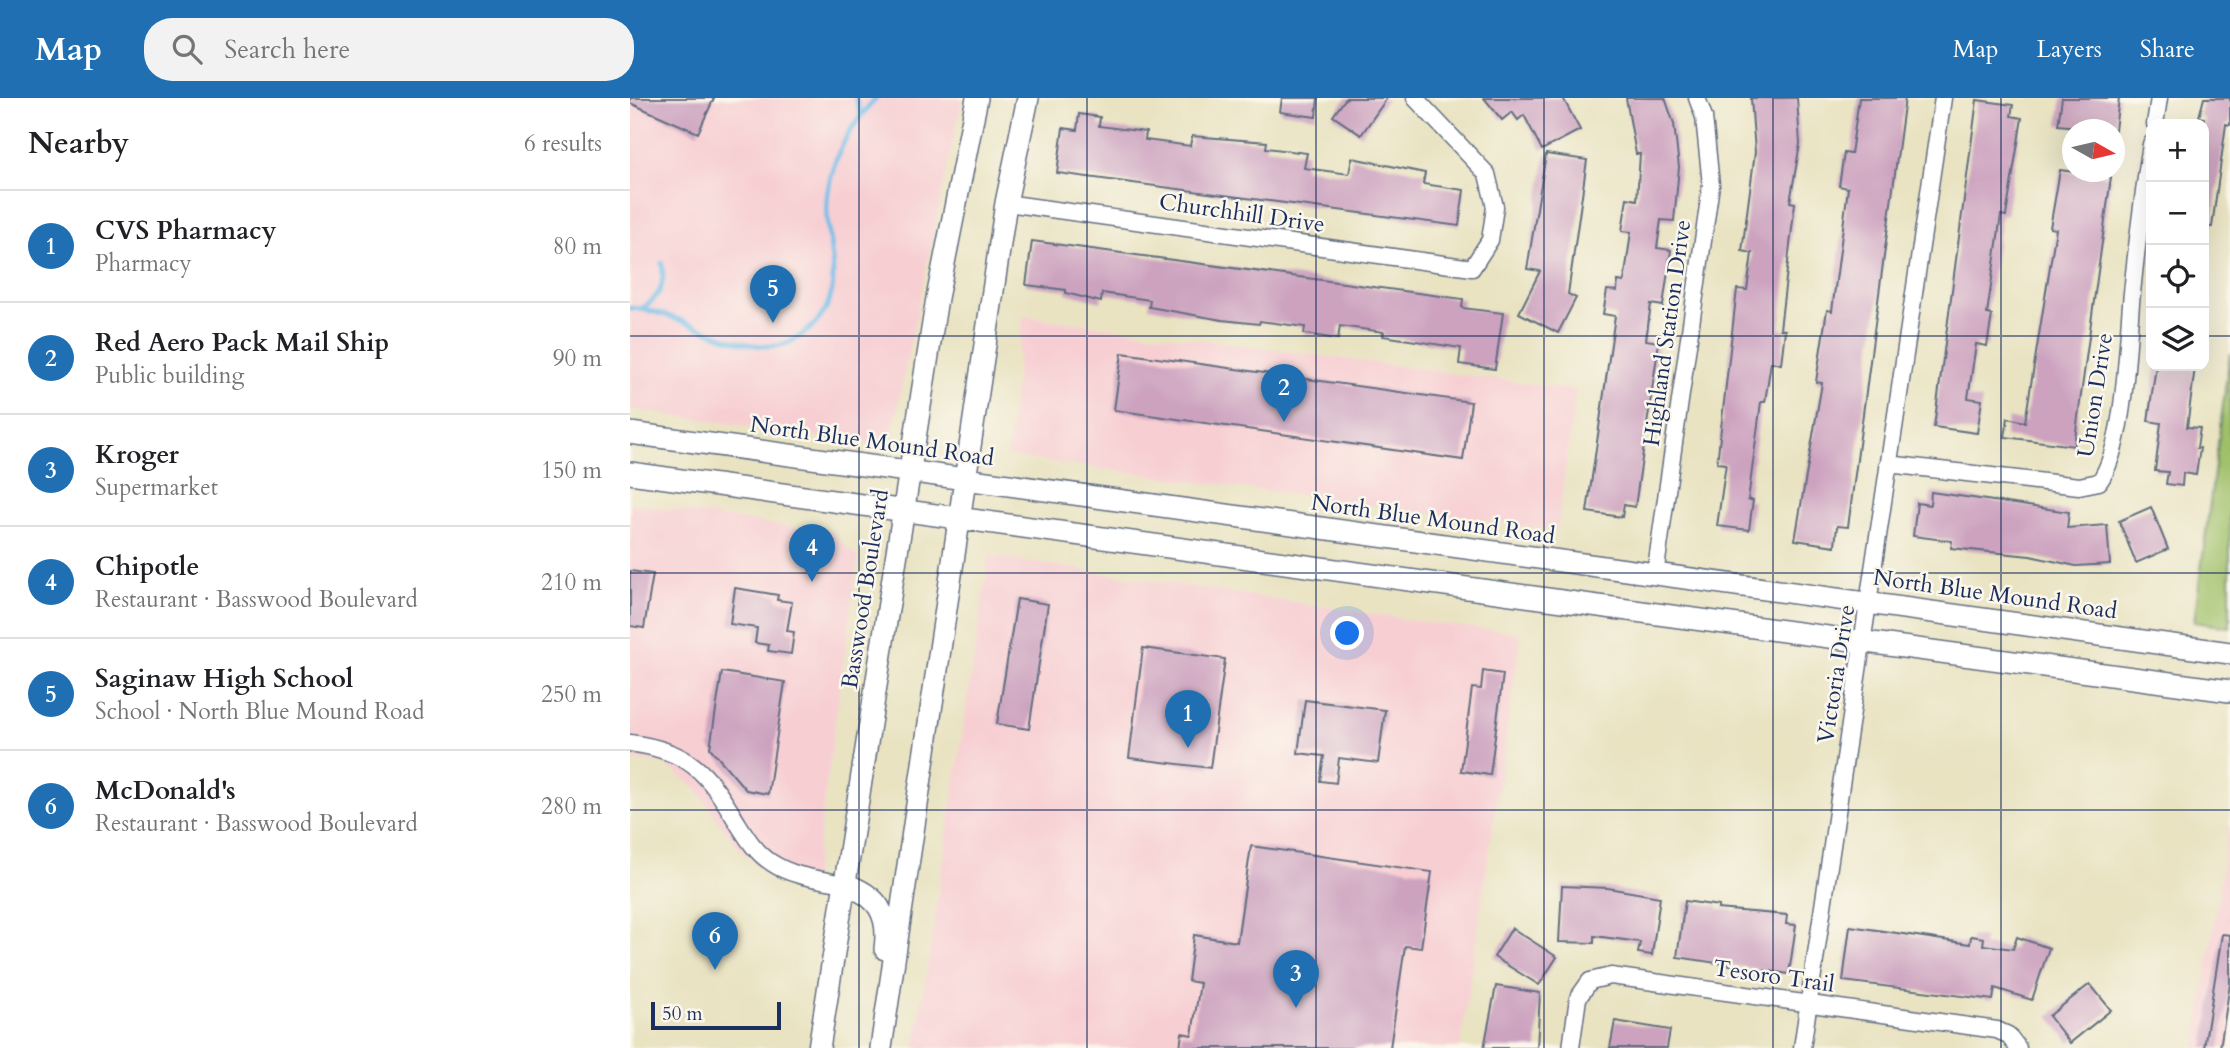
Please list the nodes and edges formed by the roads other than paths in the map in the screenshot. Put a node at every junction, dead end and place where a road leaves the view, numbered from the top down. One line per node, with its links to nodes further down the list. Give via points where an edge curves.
1 (978, 98): 13 (main road, Basswood Boulevard, via 954,204)
2 (1028, 98): 9 (main road)
3 (1415, 98): 9 (street, Churchhill Drive, via 1487,174 1495,207 1490,240 1472,268)
4 (1697, 98): 17 (street, Highland Station Drive, via 1704,117 1711,185)
5 (1943, 98): 11 (street, Victoria Drive)
6 (2159, 98): 7 (street)
7 (2156, 119)
8 (2146, 176): 11 (street, Union Drive, via 2121,407 2108,470 2099,482 2079,486)
9 (1006, 203): 14 (main road)
10 (630, 433): 13 (main road, North Blue Mound Road)
11 (1888, 464): 18 (street, Victoria Drive)
12 (630, 474): 15 (main road)
13 (911, 474): 14 (main road, North Blue Mound Road); 15 (main road, Basswood Boulevard)
14 (966, 481): 16 (main road); 17 (main road, North Blue Mound Road)
15 (904, 509): 16 (main road); 23 (main road, Basswood Boulevard)
16 (961, 516): 19 (main road); 24 (main road)
17 (1655, 575): 18 (main road, North Blue Mound Road)
18 (1870, 604): 19 (street, Victoria Drive); 20 (main road, North Blue Mound Road)
19 (1864, 645): 21 (main road); 25 (street, Victoria Drive)
20 (2230, 653)
21 (2230, 691)
22 (630, 743): 23 (street, via 665,749 698,767 714,783 749,842 771,863)
23 (844, 884): 24 (main road, via 870,894 882,909 887,935 884,957); 27 (main road, Basswood Boulevard)
24 (892, 981): 28 (main road)
25 (1809, 1004): 26 (street, Tesoro Trail, via 1997,1030); 29 (street, Tesoro Trail, via 1599,976 1578,998); 30 (street, Victoria Drive)
26 (2017, 1047)
27 (819, 1048)
28 (881, 1048)
29 (1571, 1048)
30 (1802, 1048)

